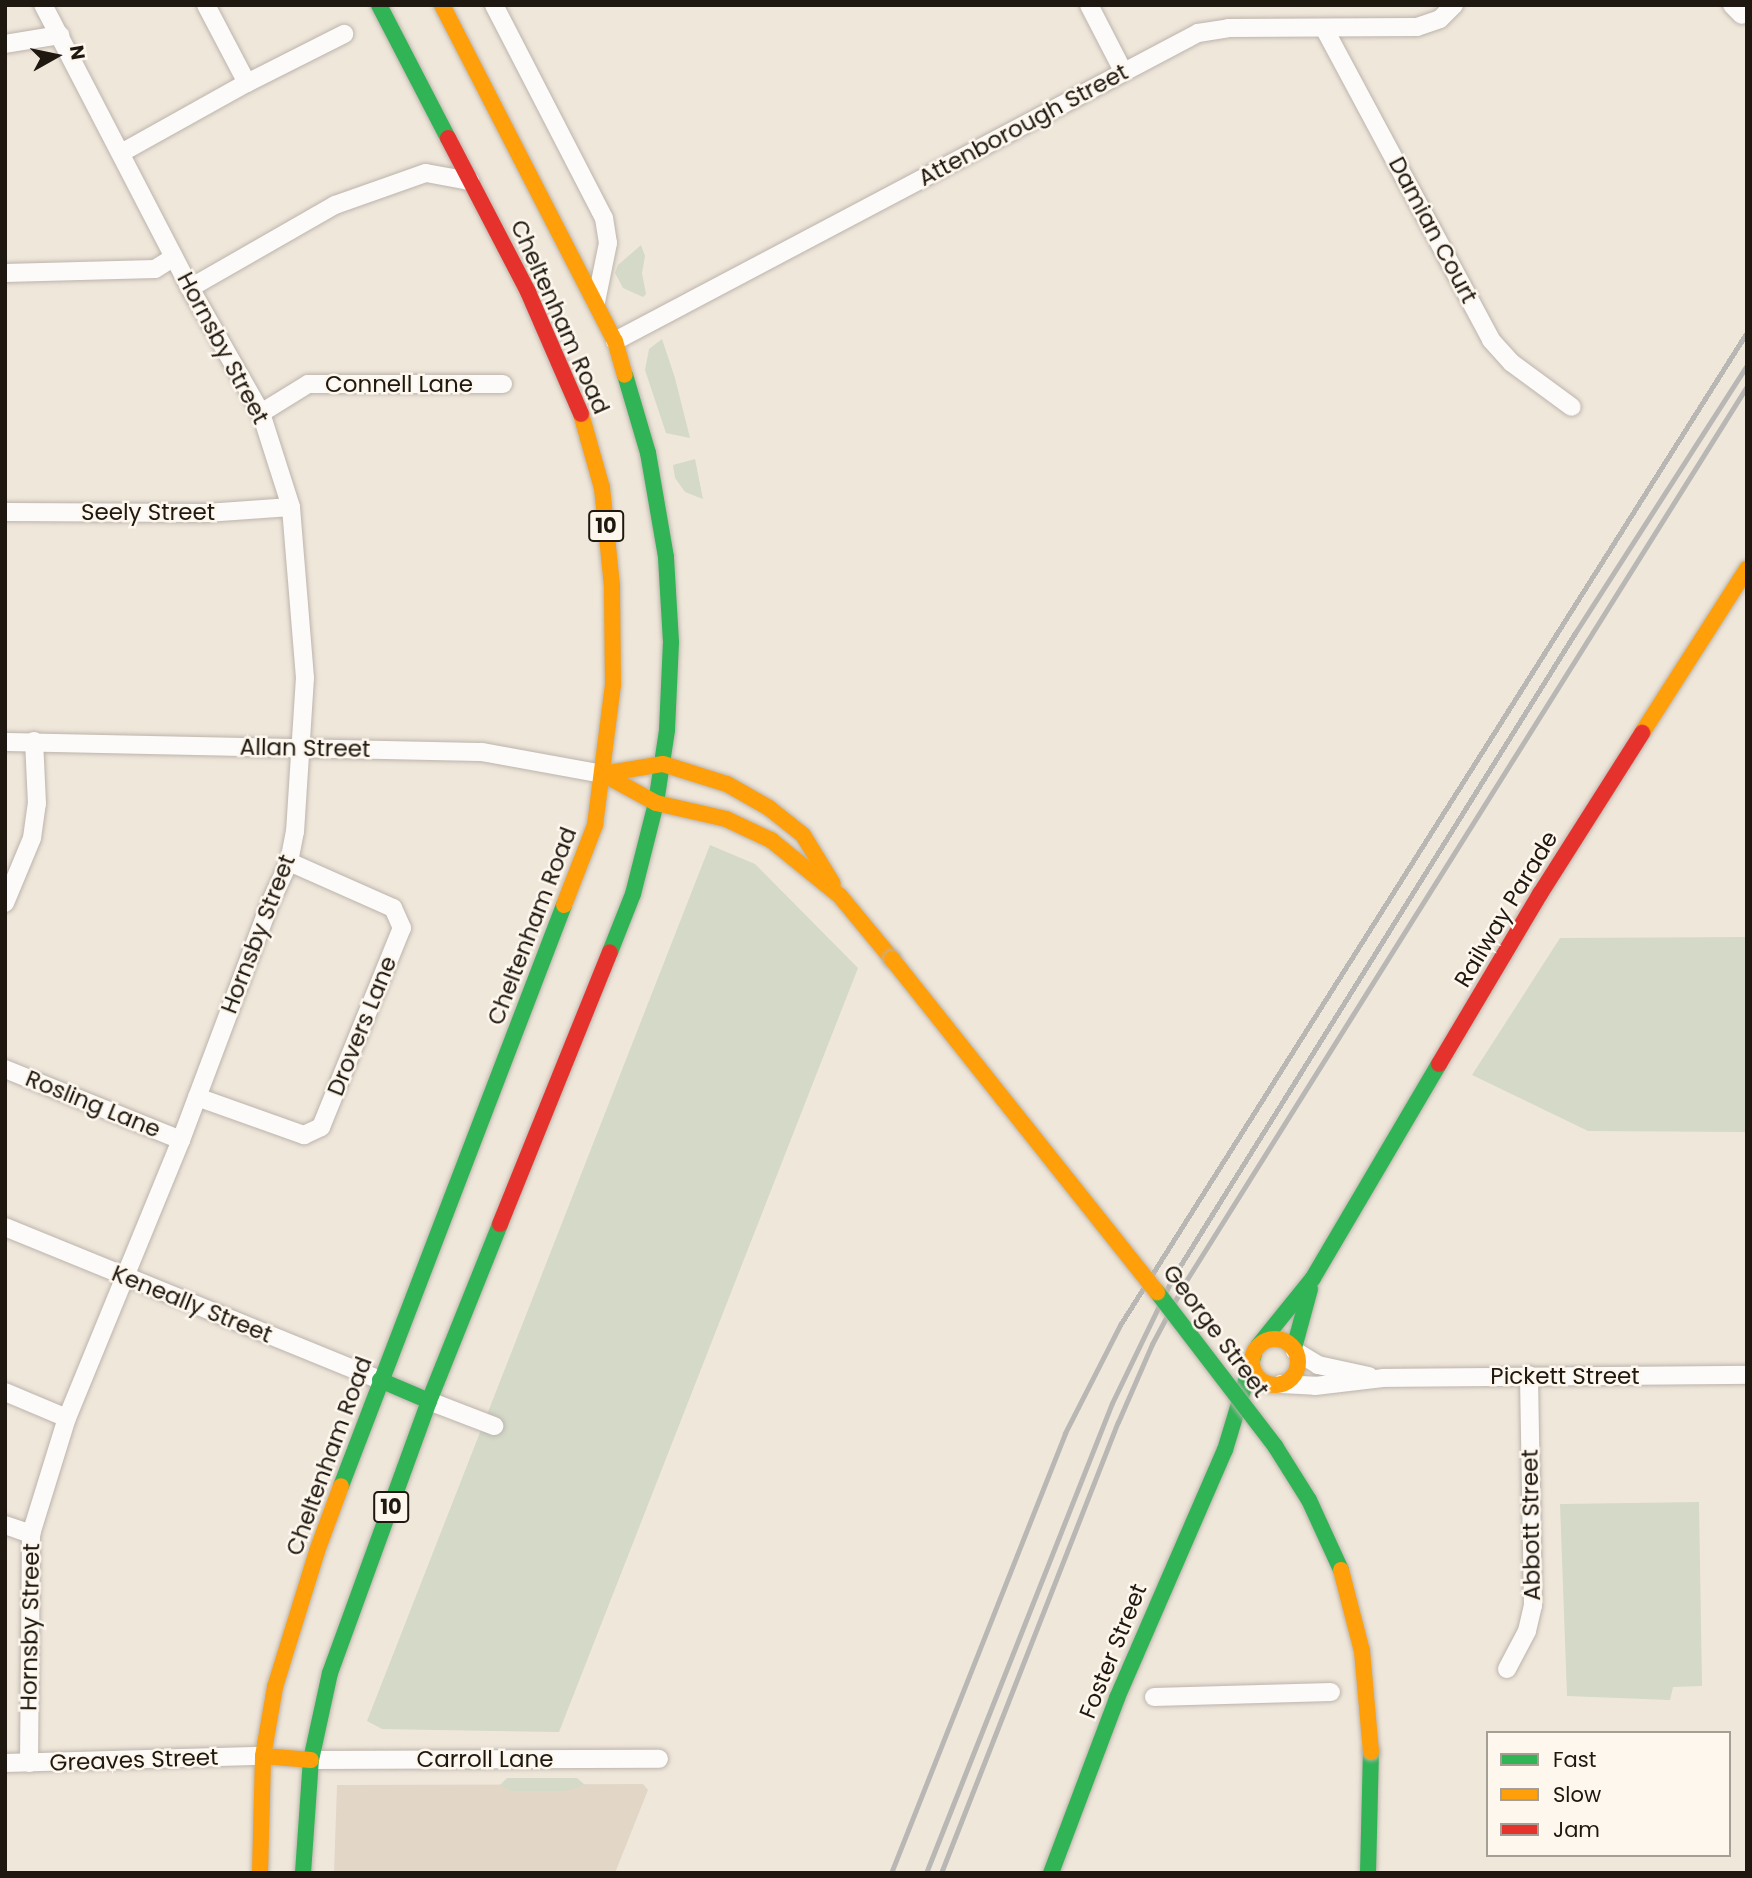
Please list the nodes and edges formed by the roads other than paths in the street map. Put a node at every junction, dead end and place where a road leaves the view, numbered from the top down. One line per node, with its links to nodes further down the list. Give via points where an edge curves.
1 (43, 5): 10 (street, Hornsby Street)
2 (206, 5): 13 (street)
3 (379, 5): 15 (main road, Cheltenham Road / 10)
4 (442, 5): 19 (main road, Cheltenham Road / 10)
5 (494, 5): 19 (street, via 604,218 608,243)
6 (1089, 5): 12 (street)
7 (1454, 5): 8 (street, Attenborough Street, via 1440,19 1417,27)
8 (1324, 28): 12 (street, Attenborough Street, via 1207,31); 22 (street, Damian Court, via 1492,340 1512,363)
9 (344, 34): 13 (street)
10 (60, 35): 11 (street); 14 (street, Hornsby Street)
11 (5, 44)
12 (1123, 71): 20 (street, Attenborough Street)
13 (247, 83): 14 (street)
14 (121, 153): 16 (street, Hornsby Street)
15 (470, 181): 18 (street, via 426,173 335,205); 31 (main road, Cheltenham Road / 10, via 528,292 579,405 602,488 612,586 613,685)
16 (174, 257): 17 (street, via 155,269); 18 (street, Hornsby Street)
17 (5, 273)
18 (190, 288): 23 (street, Hornsby Street)
19 (596, 302): 20 (main road, Cheltenham Road / 10)
20 (615, 341): 30 (main road, Cheltenham Road / 10, via 648,453 666,557 671,652)
21 (503, 384): 23 (street, Connell Lane, via 308,384)
22 (1572, 407)
23 (261, 413): 24 (street, Hornsby Street)
24 (291, 507): 25 (street, Seely Street, via 206,513); 29 (street, Hornsby Street, via 305,678)
25 (5, 512)
26 (1747, 569): 41 (main road, Railway Parade, via 1540,894)
27 (34, 741): 28 (street, Allan Street); 29 (street, Allan Street); 35 (street, via 37,804 32,838)
28 (5, 742)
29 (299, 748): 31 (street, Allan Street, via 482,752); 33 (street, Hornsby Street)
30 (663, 764): 31 (main road); 32 (main road, 10); 34 (main road, George Street, via 727,785 787,821 810,844)
31 (603, 774): 32 (main road, George Street); 47 (main road, Cheltenham Road / 10, via 595,825)
32 (656, 803): 34 (main road, George Street, via 718,817 760,834); 50 (main road, 10, via 621,927)
33 (289, 862): 37 (street, Hornsby Street); 37 (street, Drovers Lane, via 393,908 402,928 321,1127 304,1135)
34 (840, 896): 67 (main road, George Street, bridge, via 1121,1244 1275,1446 1310,1500 1350,1596 1362,1651 1371,1752)
35 (5, 903)
36 (5, 1069): 38 (street, Rosling Lane)
37 (197, 1097): 38 (street, Hornsby Street)
38 (181, 1140): 40 (street, Hornsby Street)
39 (5, 1227): 40 (street, Keneally Street)
40 (125, 1276): 47 (street, Keneally Street); 51 (street, Hornsby Street)
41 (1313, 1278): 42 (main road, Railway Parade); 43 (main road, Railway Parade)
42 (1295, 1349): 43 (main road, via 1281,1339 1267,1340); 46 (street, Pickett Street, via 1318,1365); 48 (main road, via 1296,1369)
43 (1256, 1350): 48 (main road, via 1255,1375 1266,1384); 53 (main road, Foster Street)
44 (1747, 1375): 45 (street, Pickett Street)
45 (1529, 1376): 46 (street, Pickett Street); 56 (street, Abbott Street, via 1533,1606 1527,1631)
46 (1383, 1378): 48 (street, Pickett Street, via 1315,1387)
47 (380, 1380): 50 (main road); 59 (main road, Cheltenham Road / 10, via 317,1551 275,1687)
48 (1279, 1384): 53 (main road, Foster Street, via 1256,1404)
49 (5, 1391): 51 (street)
50 (429, 1401): 52 (street); 61 (main road, 10, via 330,1673)
51 (67, 1418): 55 (street, Hornsby Street)
52 (494, 1426)
53 (1225, 1450): 66 (main road, Foster Street, via 1127,1675)
54 (5, 1525): 55 (street)
55 (31, 1534): 63 (street, Hornsby Street)
56 (1507, 1669)
57 (1331, 1692): 58 (street)
58 (1154, 1697)
59 (263, 1756): 61 (main road); 63 (street, Greaves Street); 64 (main road, Cheltenham Road / 10)
60 (659, 1759): 61 (street, Carroll Lane)
61 (311, 1760): 65 (main road, 10)
62 (5, 1763): 63 (street, Greaves Street)
63 (29, 1763)
64 (260, 1873)
65 (303, 1873)
66 (1051, 1873)
67 (1368, 1873)

